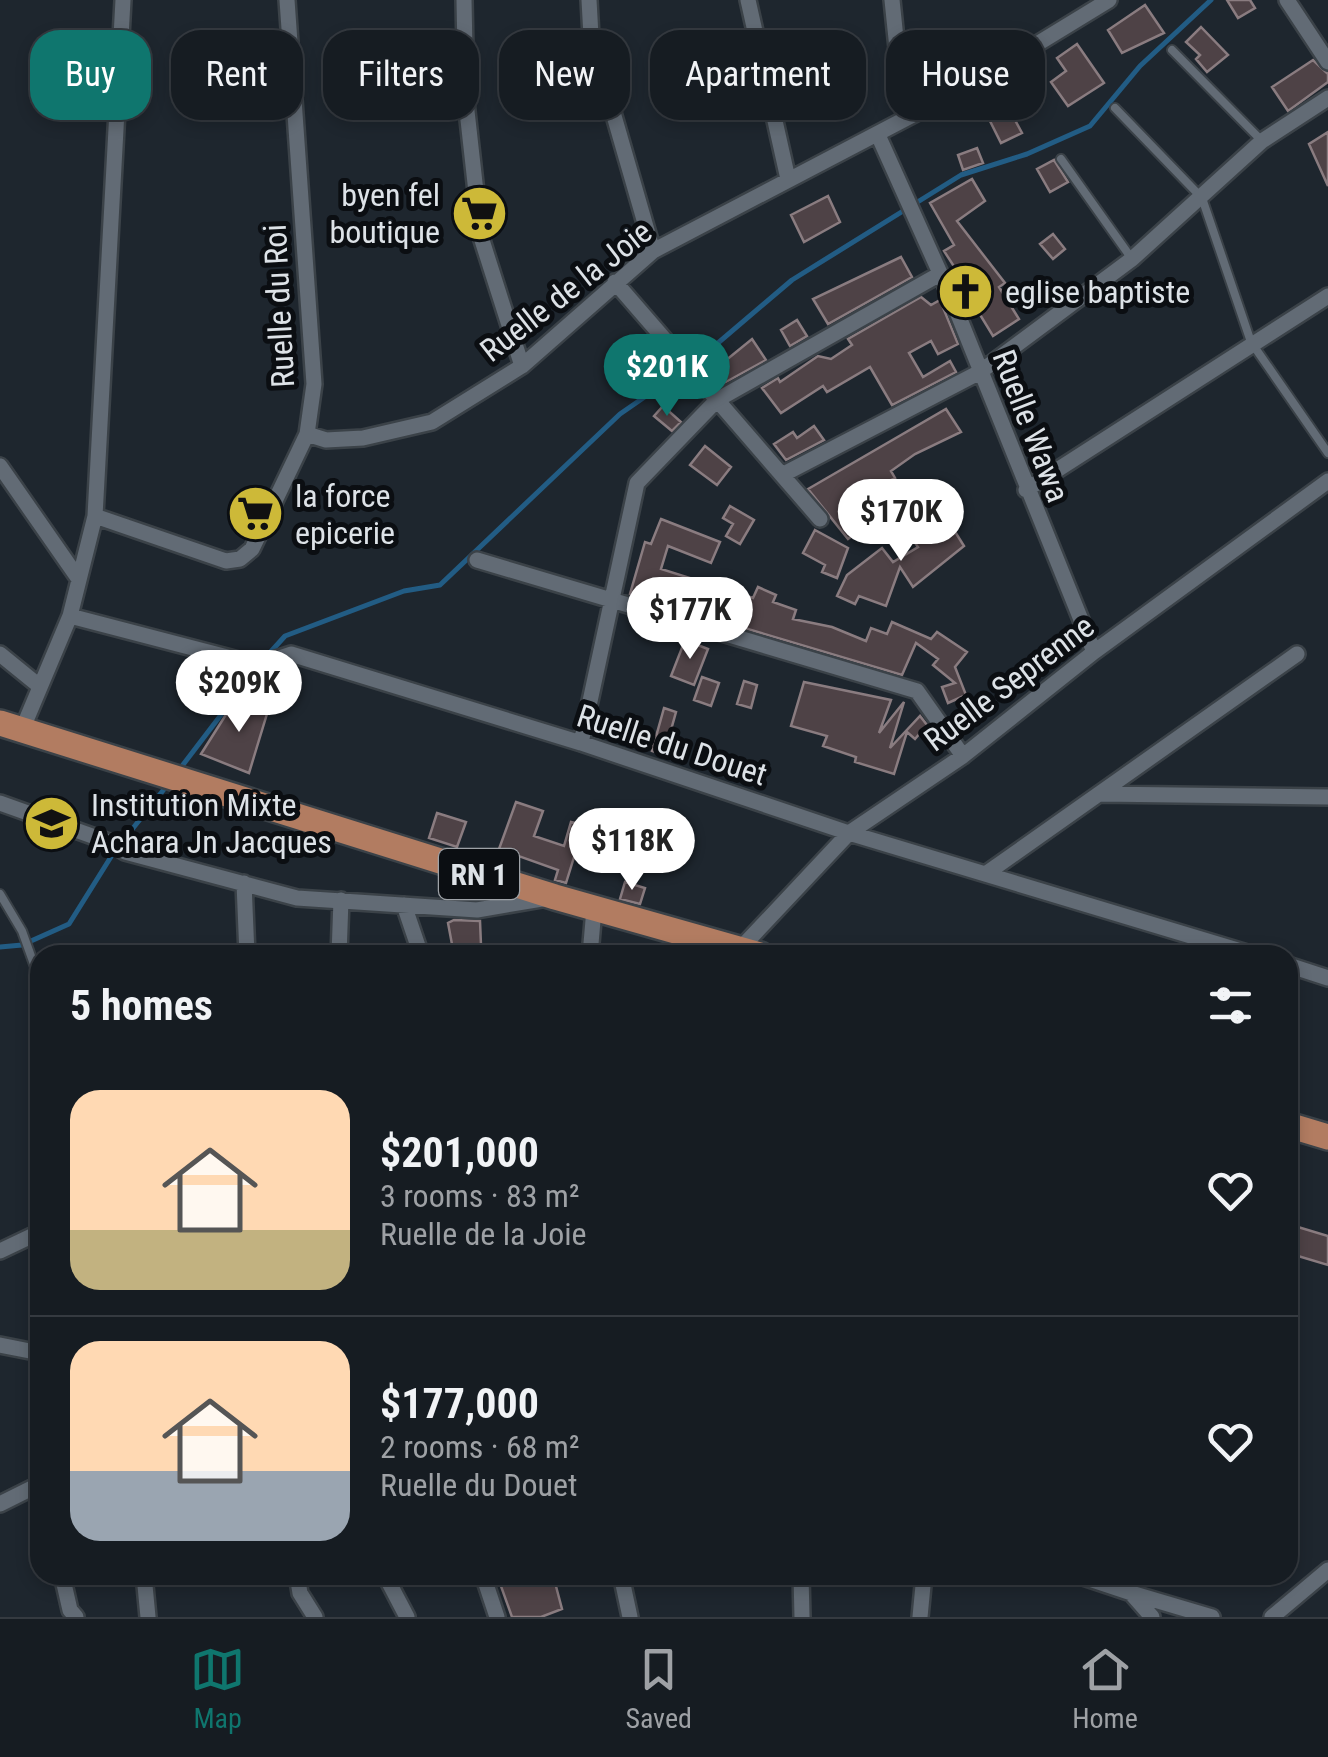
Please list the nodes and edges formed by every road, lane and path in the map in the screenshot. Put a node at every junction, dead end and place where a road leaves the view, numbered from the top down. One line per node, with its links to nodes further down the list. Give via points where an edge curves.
1 (123, 0): 36 (street)
2 (287, 0): 30 (street, Ruelle du Roi, via 314,384)
3 (464, 0): 27 (street, via 466,102 481,236)
4 (589, 0): 21 (street, via 592,36)
5 (748, 0): 19 (street)
6 (892, 0): 9 (street)
7 (1110, 0): 10 (street, Ruelle de la Joie)
8 (1287, 0): 12 (street)
9 (895, 30)
10 (1045, 39)
11 (1172, 50): 17 (lane)
12 (1328, 62)
13 (1328, 98): 17 (street)
14 (1115, 108): 20 (lane)
15 (899, 120): 16 (street, Ruelle de la Joie)
16 (878, 135): 19 (street, Ruelle de la Joie); 23 (street, Ruelle Wawa)
17 (1262, 141): 20 (street)
18 (1060, 159): 22 (lane)
19 (788, 179): 21 (street, Ruelle de la Joie)
20 (1202, 198): 22 (street); 26 (lane)
21 (653, 251): 24 (street, Ruelle de la Joie)
22 (1132, 259): 28 (street)
23 (940, 274): 28 (street, Ruelle Wawa); 29 (street)
24 (616, 282): 27 (street, Ruelle de la Joie); 29 (street)
25 (1328, 296): 26 (street)
26 (1251, 342): 31 (lane); 35 (street)
27 (522, 366): 30 (street, Ruelle de la Joie, via 432,422 363,438)
28 (980, 372): 33 (street); 35 (street, Ruelle Wawa)
29 (716, 400): 33 (street); 40 (street, via 637,483)
30 (307, 434): 36 (street, Ruelle du Roi, via 252,548 240,559)
31 (1328, 452)
32 (0, 466): 39 (street)
33 (782, 475): 37 (street)
34 (1328, 481): 42 (street, Ruelle Seprenne)
35 (1026, 490): 42 (street, Ruelle Wawa)
36 (95, 516): 39 (street)
37 (820, 519)
38 (477, 560): 40 (street)
39 (78, 578): 41 (street)
40 (615, 600): 47 (street); 48 (street, via 917,690)
41 (70, 616): 45 (street); 47 (street, Ruelle du Douet, via 258,665 291,654)
42 (1094, 652): 48 (street, Ruelle Seprenne)
43 (0, 654): 45 (street)
44 (1297, 654): 49 (street)
45 (38, 685): 46 (street)
46 (11, 726): 56 (main road, RN 1)
47 (581, 743): 52 (street, Ruelle du Douet)
48 (962, 756): 52 (street, Ruelle Seprenne)
49 (1101, 794): 50 (street); 53 (street)
50 (1328, 796)
51 (0, 802): 54 (street, via 124,852)
52 (848, 833): 53 (street, Ruelle du Douet); 65 (street, Ruelle Seprenne)
53 (987, 873): 66 (street, Ruelle du Douet)
54 (244, 882): 57 (street, via 297,898); 60 (street)
55 (0, 894): 67 (lane)
56 (554, 898): 58 (street, via 477,910); 59 (main road, RN 1)
57 (341, 900): 58 (street); 61 (street)
58 (404, 905): 62 (street)
59 (594, 909): 63 (street); 64 (main road, RN 1)
60 (247, 945)
61 (339, 945)
62 (418, 945)
63 (591, 945)
64 (706, 945)
65 (756, 945)
66 (1221, 945)
67 (30, 953)
68 (1298, 968): 69 (street)
69 (1328, 978)
70 (1298, 1127): 71 (main road)
71 (1328, 1137)
72 (30, 1237): 73 (street)
73 (0, 1251)
74 (0, 1345): 75 (street)
75 (30, 1355)
76 (30, 1489): 77 (street)
77 (0, 1504)
78 (1328, 1570): 99 (street)
79 (64, 1585): 89 (street)
80 (145, 1585): 90 (street)
81 (299, 1585): 91 (street)
82 (390, 1585): 92 (street)
83 (487, 1585): 93 (street)
84 (623, 1585): 94 (street)
85 (801, 1585): 95 (street)
86 (923, 1585): 96 (street)
87 (1107, 1585): 88 (street)
88 (1131, 1593): 97 (street); 98 (street)
89 (76, 1617)
90 (148, 1617)
91 (315, 1617)
92 (407, 1617)
93 (497, 1617)
94 (630, 1617)
95 (802, 1617)
96 (920, 1617)
97 (1152, 1617)
98 (1212, 1617)
99 (1272, 1617)

